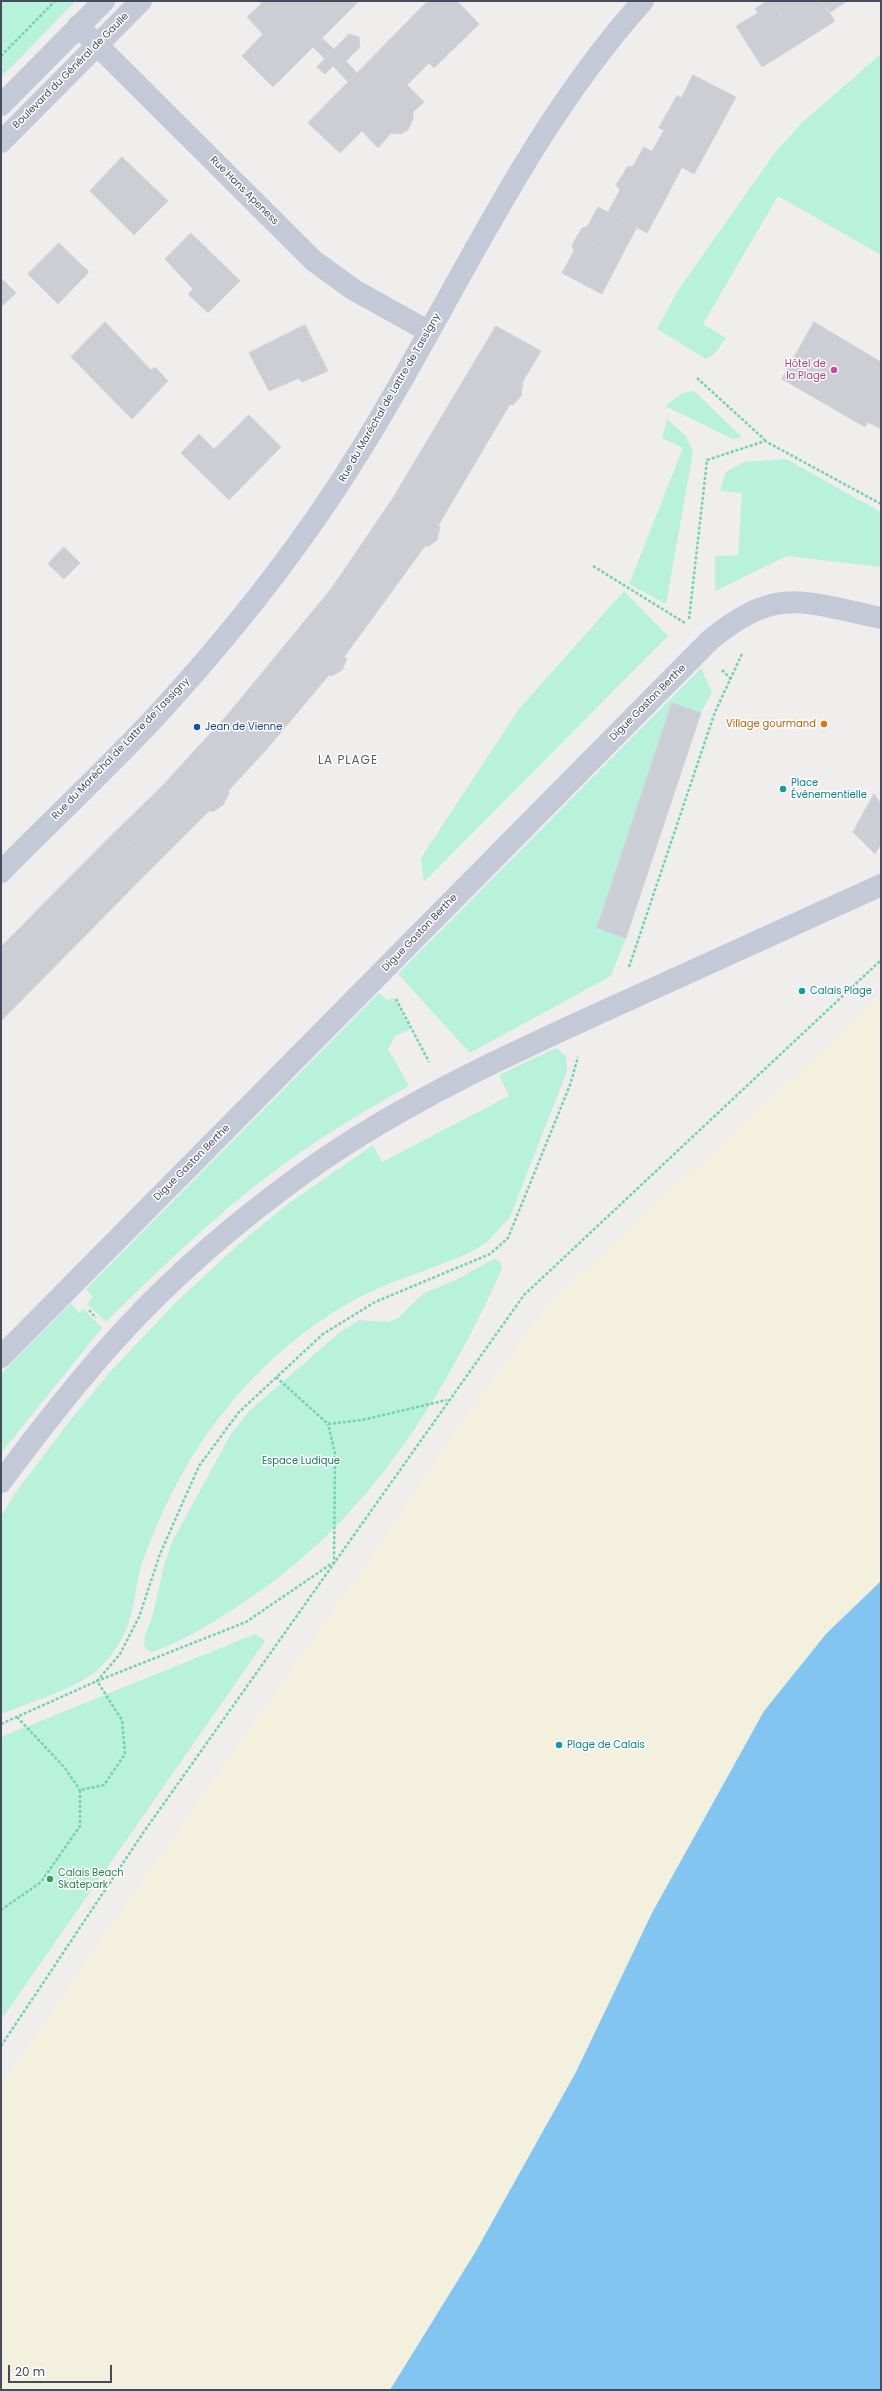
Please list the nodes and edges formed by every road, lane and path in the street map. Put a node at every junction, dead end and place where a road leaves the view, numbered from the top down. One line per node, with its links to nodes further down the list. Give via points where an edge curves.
1 (55, 1): 7 (path)
2 (104, 1): 5 (street)
3 (141, 1): 6 (street, Boulevard du Général de Gaulle)
4 (643, 1): 10 (street, Rue du Maréchal de Lattre de Tassigny, via 607,42 543,132)
5 (78, 26): 6 (street, Rue Hans Apeness); 8 (street)
6 (97, 45): 9 (street, Boulevard du Général de Gaulle); 10 (street, Rue Hans Apeness, via 314,261 354,290)
7 (2, 54)
8 (1, 105)
9 (1, 142)
10 (428, 331): 19 (street, Rue du Maréchal de Lattre de Tassigny, via 351,466 261,592 159,713)
11 (697, 378): 12 (path)
12 (765, 441): 13 (path); 14 (path, via 707,460 688,625)
13 (881, 504)
14 (593, 566)
15 (881, 618): 16 (street, Digue Gaston Berthe, via 800,601 779,602 746,614 729,624)
16 (703, 647): 18 (path); 22 (street, Digue Gaston Berthe)
17 (743, 651): 18 (path)
18 (730, 678): 23 (path, via 715,712 630,960)
19 (1, 872)
20 (881, 885): 23 (street)
21 (881, 960): 30 (path, via 524,1295)
22 (382, 972): 25 (path); 26 (street, Digue Gaston Berthe)
23 (622, 1003): 24 (street)
24 (589, 1018): 25 (street); 29 (path, via 570,1084 508,1238 490,1254 368,1306 323,1334)
25 (443, 1089): 27 (street, via 310,1168 192,1264)
26 (68, 1289): 27 (path); 28 (street, Digue Gaston Berthe)
27 (116, 1338): 32 (street, via 60,1404)
28 (1, 1357)
29 (276, 1377): 31 (path); 34 (path, via 239,1412 199,1466 160,1554 139,1617 120,1654)
30 (448, 1400): 31 (path, via 362,1420); 33 (path)
31 (328, 1424): 33 (path, via 335,1453)
32 (1, 1482)
33 (334, 1562): 34 (path, via 246,1622); 39 (path, via 143,1833)
34 (97, 1681): 35 (path); 37 (path, via 122,1720 125,1754 104,1785)
35 (17, 1717): 36 (path); 37 (path, via 66,1768)
36 (1, 1724)
37 (80, 1790): 38 (path, via 80,1826 41,1882)
38 (1, 1910)
39 (1, 2046)

